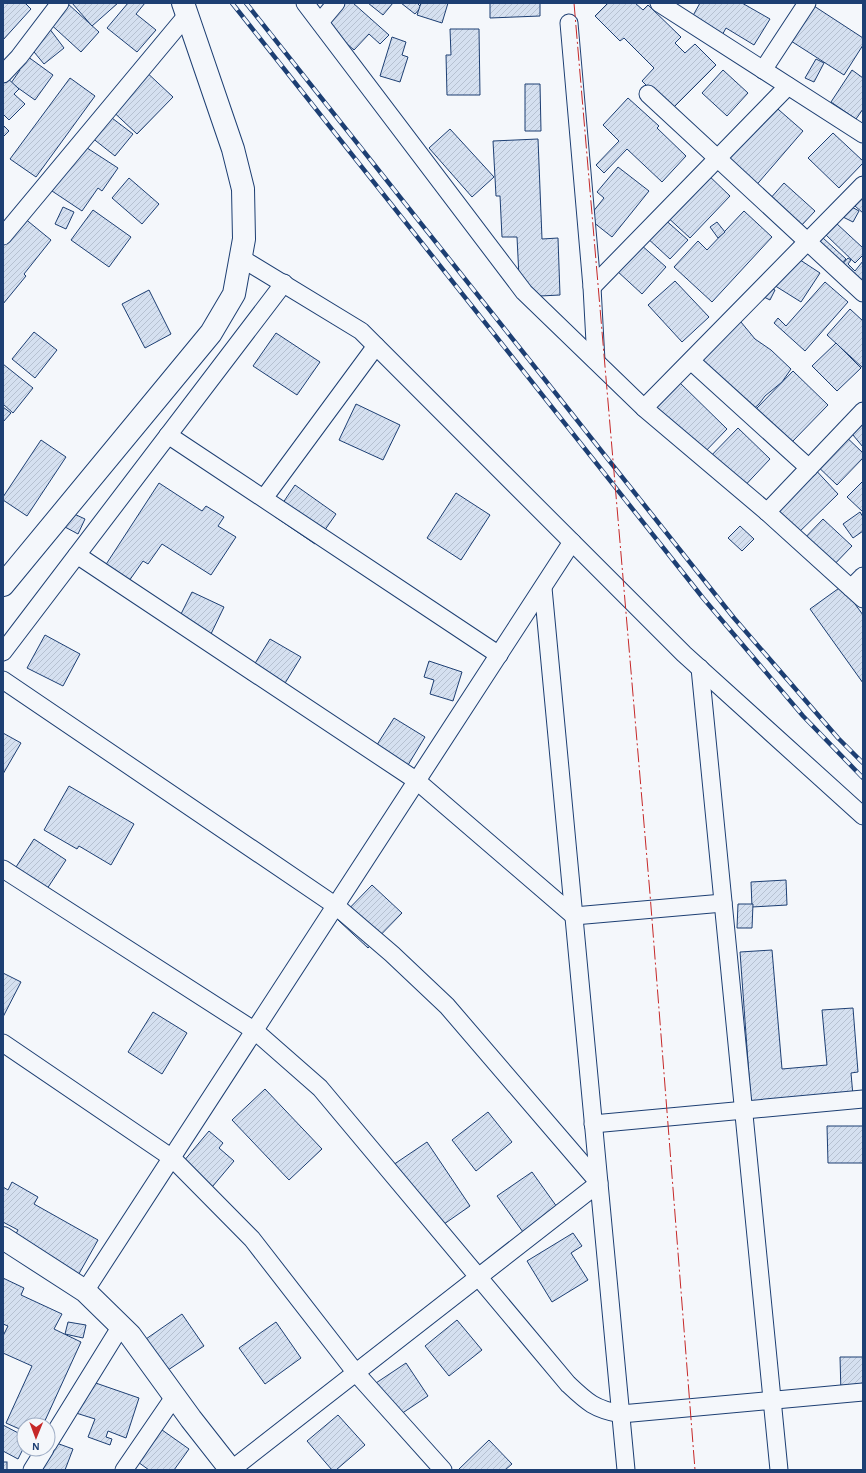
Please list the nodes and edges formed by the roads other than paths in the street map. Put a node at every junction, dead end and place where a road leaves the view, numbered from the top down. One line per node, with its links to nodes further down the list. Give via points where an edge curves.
1 (60, 3): 10 (street)
2 (305, 3): 7 (street)
3 (336, 3): 7 (street)
4 (659, 3): 9 (street)
5 (808, 3): 9 (street)
6 (185, 9): 16 (street); 18 (street, via 234,149 243,189 244,239)
7 (320, 22): 24 (street, via 524,292)
8 (569, 23): 20 (street)
9 (763, 70): 11 (street)
10 (3, 74)
11 (788, 86): 13 (street); 14 (street)
12 (648, 94): 14 (street)
13 (863, 134)
14 (718, 158): 17 (street); 20 (street)
15 (863, 185): 17 (street)
16 (3, 236)
17 (808, 241): 21 (street); 23 (street)
18 (241, 258): 19 (street); 34 (street, via 234,294 211,333)
19 (284, 283): 22 (street, via 361,331); 27 (street)
20 (592, 287): 24 (street)
21 (863, 293)
22 (376, 346): 29 (street); 31 (street)
23 (691, 361): 25 (street); 28 (street)
24 (596, 362): 25 (street)
25 (644, 408): 30 (street)
26 (863, 411): 28 (street)
27 (168, 435): 29 (street); 32 (street)
28 (809, 468): 30 (street)
29 (264, 498): 38 (street)
30 (767, 512): 33 (street)
31 (572, 542): 35 (street); 39 (street)
32 (77, 555): 37 (street); 41 (street)
33 (857, 582): 36 (street)
34 (3, 585)
35 (543, 588): 38 (street); 46 (street)
36 (863, 599)
37 (3, 652)
38 (499, 655): 41 (street)
39 (700, 668): 42 (street); 44 (street)
40 (3, 680): 45 (street)
41 (417, 782): 45 (street); 46 (street)
42 (863, 816)
43 (3, 869): 47 (street)
44 (724, 903): 46 (street); 50 (street)
45 (336, 906): 47 (street); 53 (street, via 447,1006)
46 (574, 916): 51 (street)
47 (255, 1031): 52 (street); 55 (street, via 320,1088)
48 (3, 1043): 52 (street)
49 (863, 1099): 50 (street)
50 (744, 1110): 51 (street); 61 (street)
51 (593, 1124): 53 (street)
52 (172, 1158): 56 (street); 58 (street, via 252,1239)
53 (599, 1183): 55 (street); 62 (street)
54 (5, 1243): 56 (street)
55 (479, 1277): 58 (street); 62 (street, via 568,1384 587,1402 602,1410)
56 (85, 1291): 57 (street)
57 (121, 1326): 60 (street); 63 (street)
58 (356, 1373): 67 (street); 68 (street)
59 (863, 1392): 61 (street)
60 (174, 1396): 66 (street); 67 (street)
61 (773, 1400): 62 (street); 70 (street)
62 (621, 1414): 69 (street)
63 (56, 1431)
64 (40, 1457): 65 (street)
65 (32, 1470)
66 (124, 1470)
67 (231, 1470)
68 (443, 1470)
69 (626, 1470)
70 (779, 1470)

